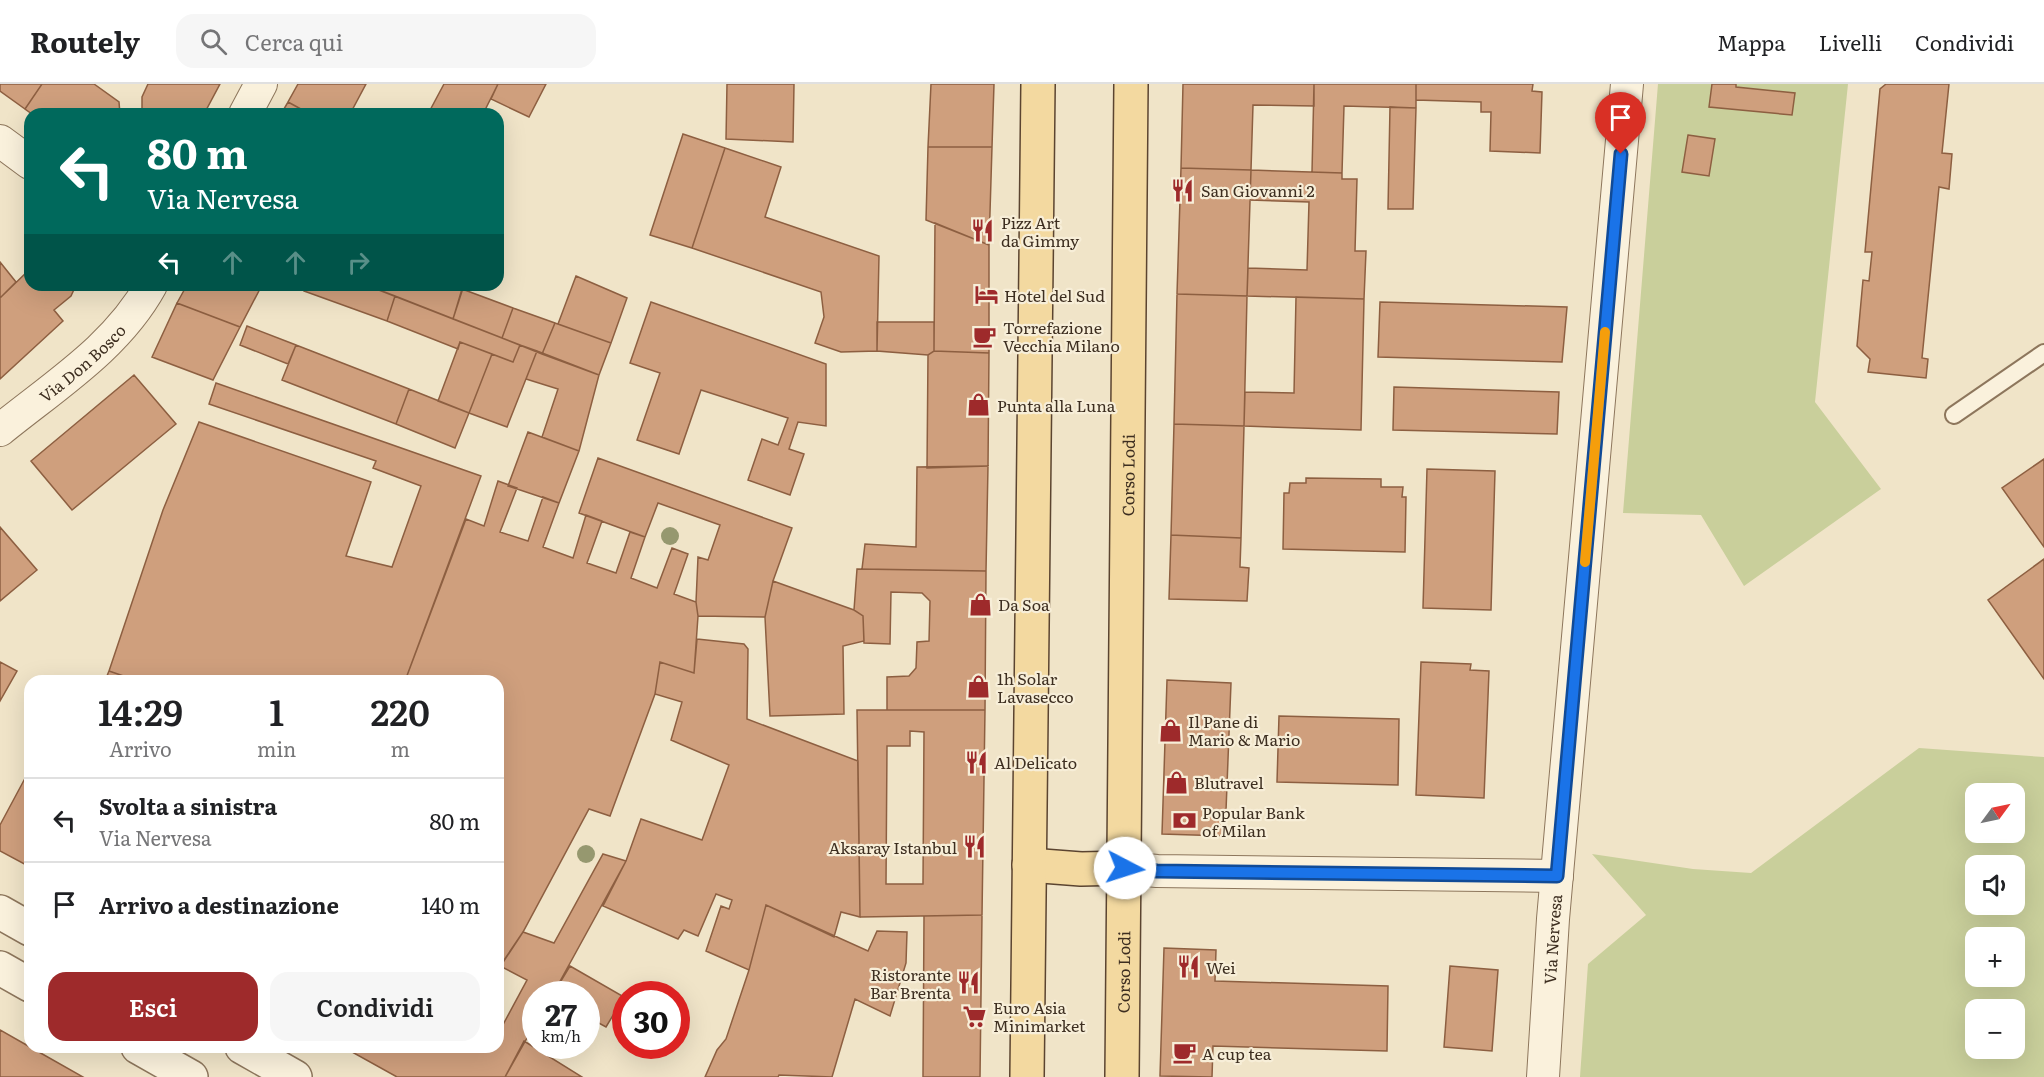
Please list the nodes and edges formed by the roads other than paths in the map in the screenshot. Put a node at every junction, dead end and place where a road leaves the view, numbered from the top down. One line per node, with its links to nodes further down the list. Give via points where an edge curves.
1 (261, 84): 5 (street)
2 (1038, 84): 12 (main road)
3 (1131, 84): 13 (main road, Corso Lodi)
4 (1627, 84): 14 (street, Via Nervesa)
5 (248, 108)
6 (0, 141): 7 (street)
7 (24, 159)
8 (147, 291): 11 (street, Via Don Bosco, via 110,341)
9 (2044, 352): 10 (lane)
10 (1954, 415)
11 (0, 430)
12 (1029, 865): 13 (main road); 23 (main road)
13 (1125, 868): 14 (street); 24 (main road, Corso Lodi)
14 (1557, 876): 25 (street, Via Nervesa)
15 (0, 912): 16 (street)
16 (24, 926)
17 (0, 968): 18 (street)
18 (24, 982)
19 (149, 1053): 21 (street)
20 (253, 1053): 22 (street)
21 (191, 1077)
22 (295, 1077)
23 (1027, 1077)
24 (1122, 1077)
25 (1543, 1077)

